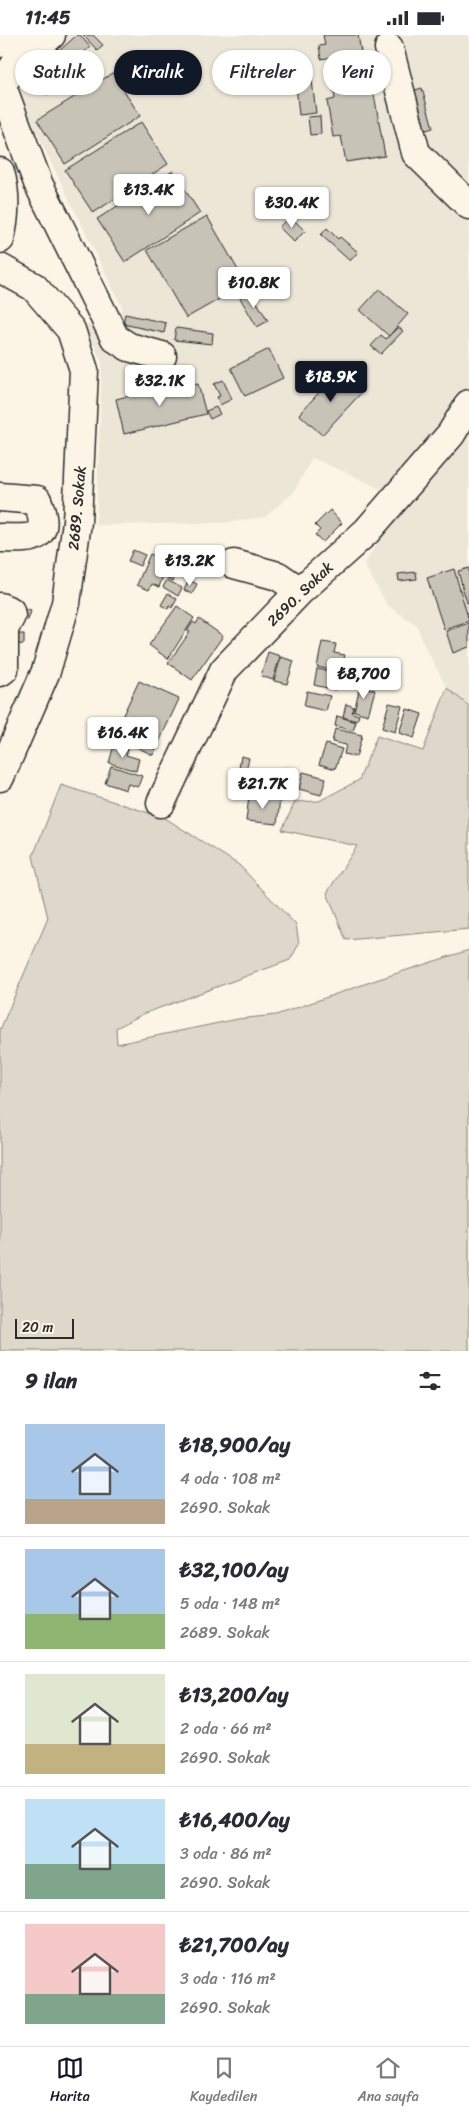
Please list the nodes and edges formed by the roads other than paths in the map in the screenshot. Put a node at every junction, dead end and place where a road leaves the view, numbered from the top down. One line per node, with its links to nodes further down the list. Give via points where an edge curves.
1 (20, 35): 3 (main road)
2 (51, 35): 5 (main road, via 15,65)
3 (0, 43)
4 (389, 47): 7 (main road, via 416,153)
5 (0, 85): 10 (main road, via 38,183 115,338 129,347)
6 (0, 172): 8 (main road, via 3,223)
7 (469, 205)
8 (0, 239)
9 (0, 268): 14 (main road, 2689. Sokak, via 34,287 71,330 84,370)
10 (162, 356)
11 (469, 404): 17 (main road, 2690. Sokak, via 451,434 367,531)
12 (0, 497): 13 (main road, via 37,500)
13 (43, 524): 14 (main road); 15 (main road, via 41,533 35,538)
14 (76, 530): 20 (main road, 2689. Sokak, via 66,603 46,671)
15 (0, 538)
16 (234, 564): 17 (main road, via 278,576)
17 (300, 591): 21 (main road, 2690. Sokak, via 224,670)
18 (0, 607): 19 (main road, via 10,611 4,629 4,669)
19 (0, 672)
20 (1, 774)
21 (161, 803)

